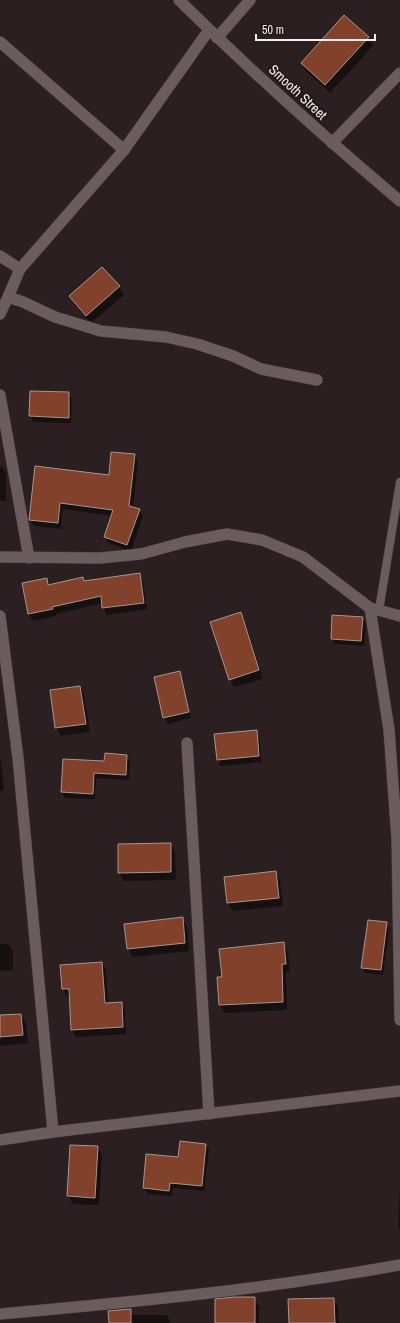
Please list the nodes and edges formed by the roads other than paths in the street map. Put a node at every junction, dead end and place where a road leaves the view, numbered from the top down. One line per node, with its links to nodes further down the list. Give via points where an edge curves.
1 (179, 0): 3 (street, Smooth Street)
2 (250, 0): 3 (street)
3 (213, 34): 6 (street, Smooth Street); 7 (street)
4 (0, 42): 7 (street)
5 (400, 73): 6 (street)
6 (332, 143): 8 (street, Smooth Street)
7 (124, 150): 10 (street)
8 (400, 201)
9 (0, 256): 10 (street)
10 (20, 269): 11 (street)
11 (8, 297): 12 (street); 13 (street, via 55,317 101,331 166,337 197,344 261,368)
12 (0, 314)
13 (317, 380)
14 (0, 395): 17 (street)
15 (400, 482): 18 (lane)
16 (0, 557): 17 (street)
17 (29, 558): 18 (street, via 100,558 141,554 227,534 262,540 303,557)
18 (375, 609): 20 (street); 22 (street, via 389,730 397,832)
19 (0, 616): 25 (street, via 18,758)
20 (400, 616)
21 (187, 744): 24 (street)
22 (400, 1020)
23 (400, 1091): 24 (street)
24 (209, 1114): 25 (street)
25 (53, 1132): 26 (street)
26 (0, 1140)
27 (400, 1265): 28 (street, via 301,1281 113,1304)
28 (0, 1314)

